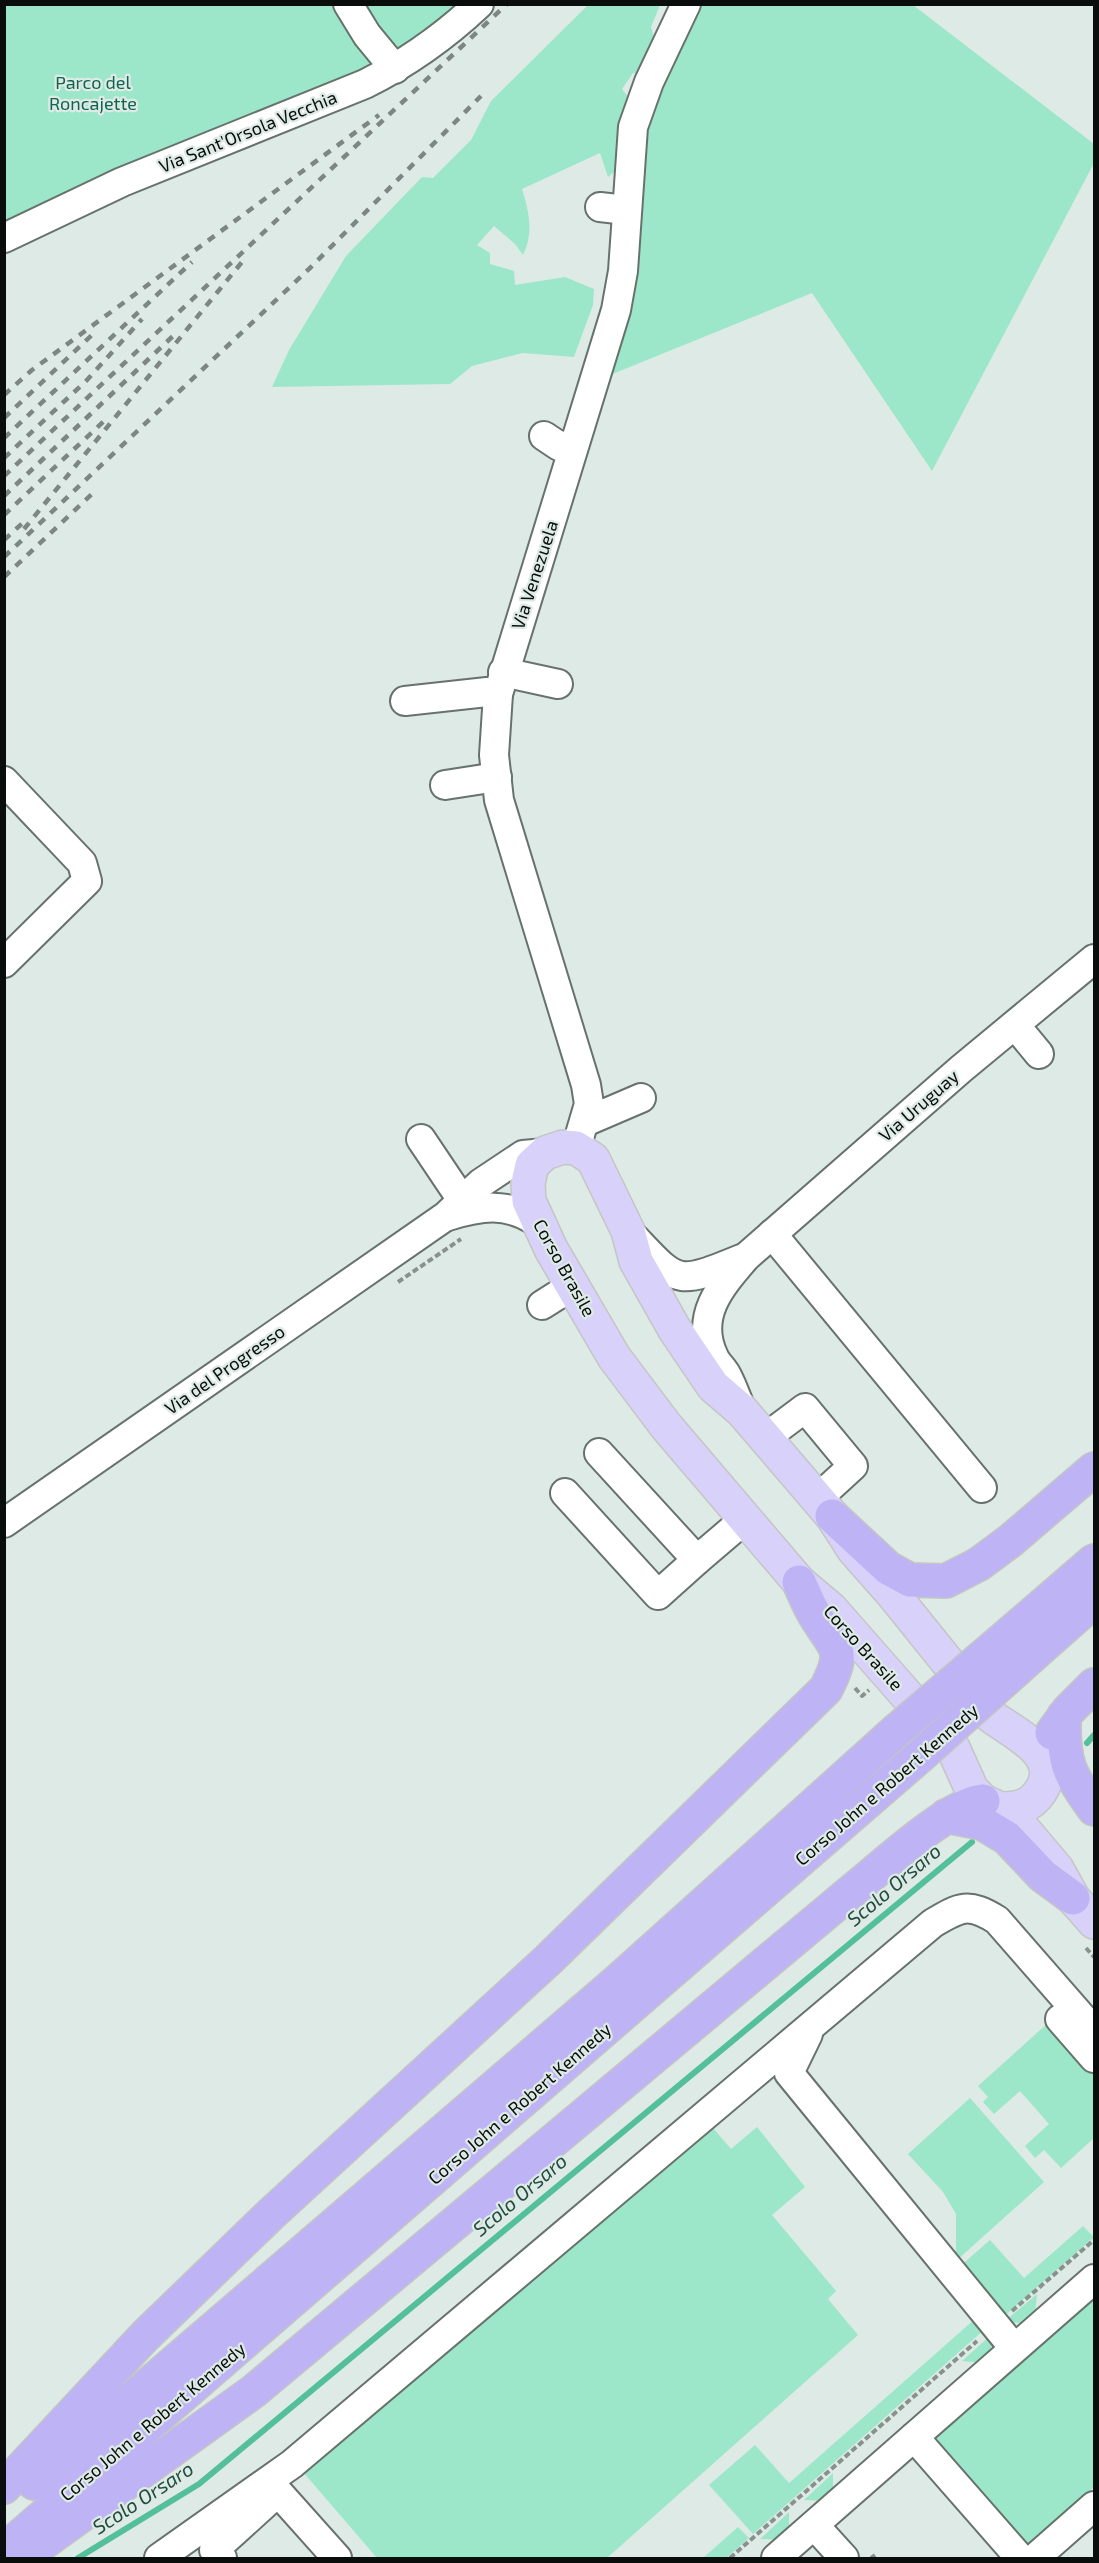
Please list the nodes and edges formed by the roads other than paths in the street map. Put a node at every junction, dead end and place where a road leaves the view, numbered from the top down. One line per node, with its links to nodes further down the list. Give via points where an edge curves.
1 (348, 4): 4 (street)
2 (479, 4): 4 (street, Via Sant'Orsola Vecchia)
3 (687, 4): 7 (street, Via Venezuela, via 649,82 633,127 613,209 623,271 616,310)
4 (395, 69): 5 (street, Via Sant'Orsola Vecchia, via 122,182)
5 (4, 238)
6 (544, 435): 7 (street, via 560,446)
7 (574, 445): 8 (street, Via Venezuela)
8 (501, 683): 9 (street); 10 (street, via 487,692); 11 (street, Via Venezuela, via 494,755)
9 (558, 684)
10 (405, 701)
11 (496, 777): 13 (street); 20 (street, Via Venezuela, via 519,870 586,1085 589,1104)
12 (4, 781): 15 (street, via 82,863 87,881)
13 (445, 785)
14 (1095, 959): 16 (street, Via Uruguay)
15 (4, 963)
16 (1015, 1025): 17 (street); 24 (street, Via Uruguay)
17 (1039, 1054)
18 (641, 1098): 20 (street, Via del Progresso, via 606,1115)
19 (421, 1139): 21 (street)
20 (568, 1141): 21 (street, Via del Progresso, via 523,1155 481,1183); 22 (main road, Corso Brasile, via 532,1165 528,1183); 23 (main road, via 593,1159)
21 (460, 1216): 22 (street, via 489,1206 526,1214); 36 (street, Via del Progresso)
22 (536, 1221): 26 (main road, Corso Brasile)
23 (628, 1231): 25 (street, Via Uruguay, via 673,1275 689,1278); 28 (main road, via 636,1261 675,1330 713,1386)
24 (772, 1234): 25 (street, Via Uruguay); 32 (street)
25 (746, 1257): 28 (street, Via Uruguay, via 718,1290 707,1323 714,1357)
26 (572, 1286): 27 (street); 35 (main road, Corso Brasile, via 614,1357)
27 (542, 1305)
28 (742, 1411): 29 (main road)
29 (765, 1438): 34 (main road); 34 (street, via 805,1408 853,1466)
30 (599, 1453): 37 (street)
31 (1095, 1469): 34 (highway, via 1010,1541 971,1569 946,1581 910,1580 888,1568)
32 (982, 1488)
33 (565, 1493): 37 (street, via 658,1595)
34 (824, 1507): 44 (main road, via 854,1550 992,1716)
35 (745, 1519): 37 (street); 39 (main road, Corso Brasile)
36 (4, 1523)
37 (697, 1560)
38 (1095, 1561): 41 (highway)
39 (799, 1582): 45 (main road, Corso Brasile, via 831,1609 952,1748 965,1778); 57 (highway, via 838,1654 837,1667 826,1689 548,1960 170,2312)
40 (1095, 1601): 41 (highway)
41 (1024, 1642): 59 (highway, Corso John e Robert Kennedy, bridge, via 896,1731 619,1980); 61 (highway, Corso John e Robert Kennedy, bridge, via 920,1756)
42 (1095, 1685): 43 (highway)
43 (1064, 1716): 44 (highway); 46 (highway, via 1070,1775)
44 (1038, 1756): 45 (main road, via 1044,1786 1035,1800 1021,1808); 48 (main road)
45 (992, 1805): 47 (highway, via 971,1802); 49 (main road, Corso Brasile, via 1019,1824 1057,1869)
46 (1095, 1809)
47 (946, 1816): 49 (highway, via 982,1823 1007,1838 1043,1876); 62 (highway, via 254,2391)
48 (1095, 1828)
49 (1084, 1910)
50 (1045, 2002): 53 (street)
51 (813, 2024): 52 (street, via 933,1923 958,1908 981,1910 997,1920); 55 (street, via 789,2073); 63 (street, via 292,2464)
52 (1095, 2031)
53 (1095, 2058)
54 (1095, 2279): 55 (street)
55 (1014, 2348): 56 (street)
56 (914, 2438): 60 (street); 68 (street)
57 (4, 2487)
58 (1095, 2506): 69 (street)
59 (4, 2509)
60 (814, 2525): 66 (street); 67 (street)
61 (4, 2551)
62 (22, 2559)
63 (159, 2559)
64 (222, 2559): 65 (street, via 214,2550 278,2492)
65 (337, 2559)
66 (776, 2559)
67 (844, 2559)
68 (1020, 2559)
69 (1035, 2559)

